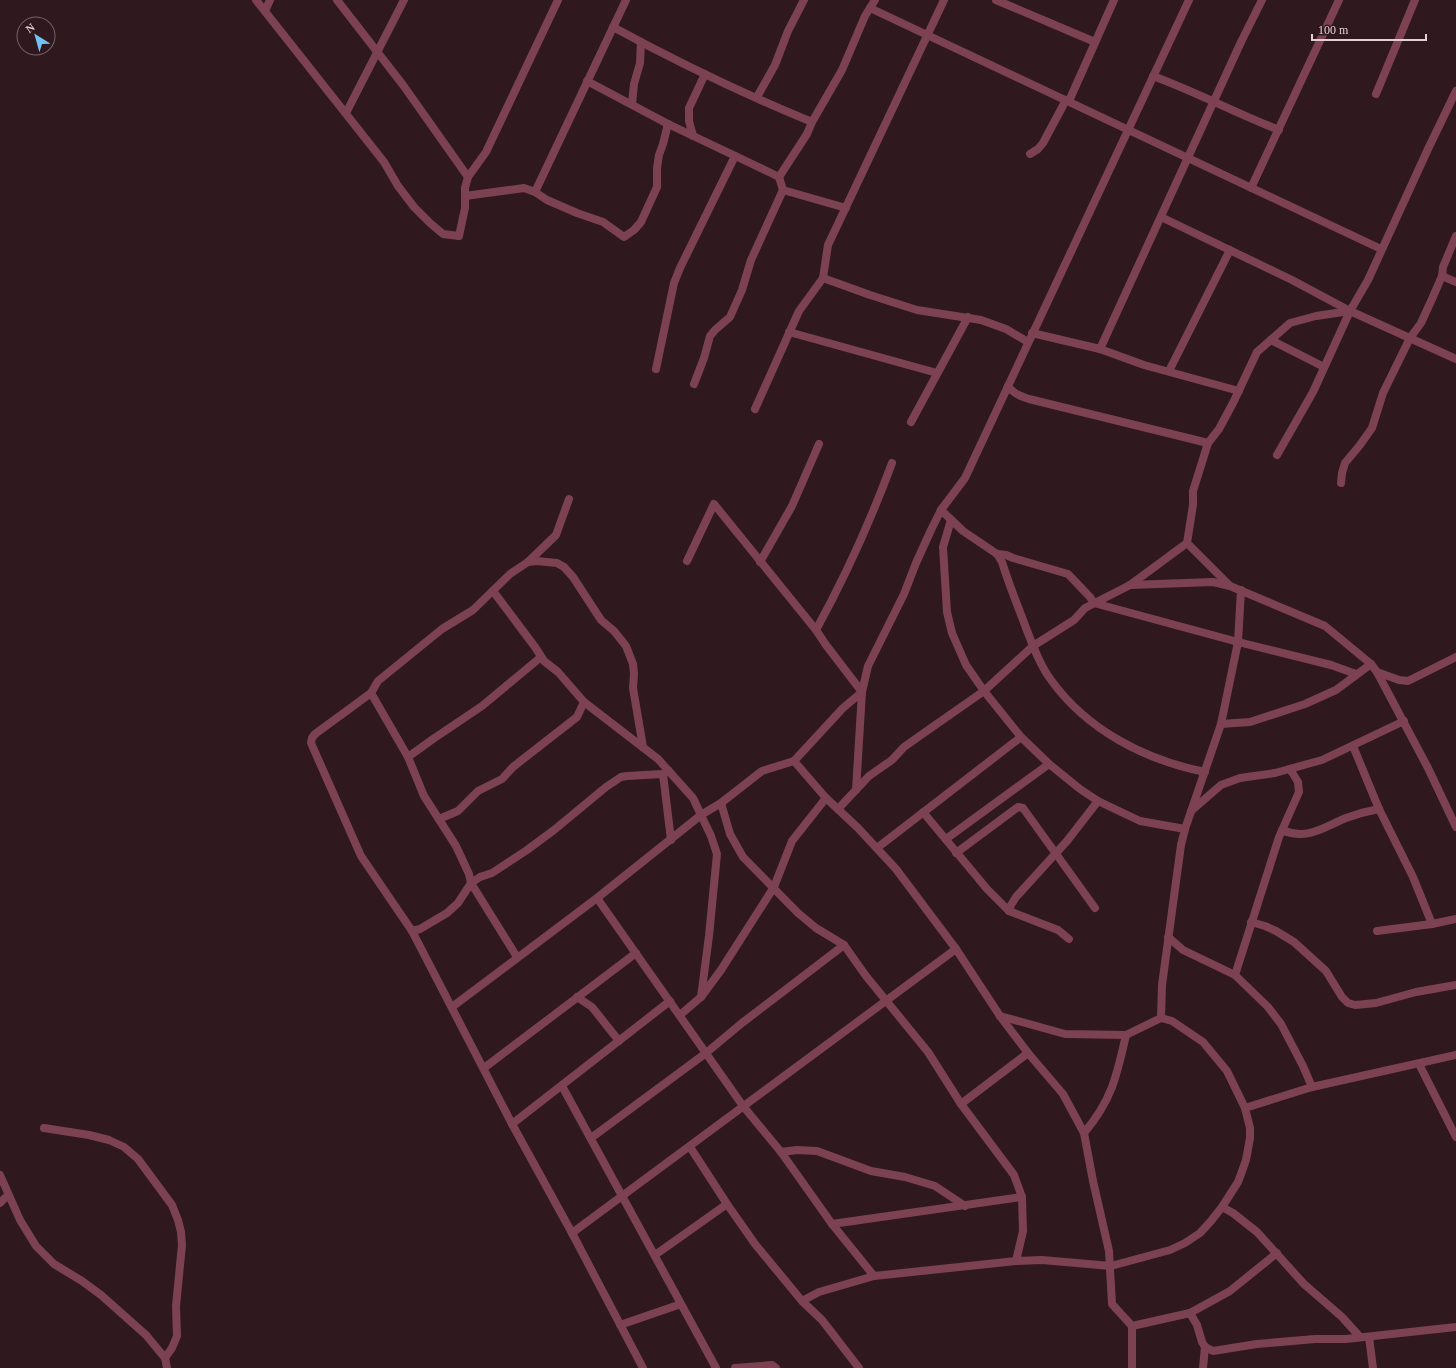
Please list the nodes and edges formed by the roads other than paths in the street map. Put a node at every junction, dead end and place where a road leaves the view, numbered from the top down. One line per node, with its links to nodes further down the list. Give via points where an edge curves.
1 (256, 0): 17 (street)
2 (270, 0): 17 (street)
3 (338, 0): 22 (street)
4 (404, 0): 22 (street)
5 (558, 0): 41 (street, via 486,152)
6 (626, 0): 18 (street)
7 (804, 0): 28 (street)
8 (875, 0): 16 (street)
9 (944, 0): 19 (street)
10 (996, 0): 21 (street)
11 (1114, 0): 21 (street)
12 (1189, 0): 24 (street)
13 (1262, 0): 30 (street)
14 (1339, 0): 36 (street)
15 (1415, 0): 27 (street)
16 (870, 8): 19 (street); 33 (street, via 842,70)
17 (265, 12): 32 (street)
18 (613, 27): 20 (street); 25 (street)
19 (928, 35): 29 (street); 47 (street)
20 (641, 42): 23 (street); 31 (street, via 640,63)
21 (1095, 42): 29 (street)
22 (377, 52): 32 (street); 41 (street, via 404,85)
23 (705, 74): 28 (street); 37 (street, via 690,108 689,121)
24 (1153, 76): 30 (street); 35 (street)
25 (587, 81): 31 (street); 45 (street)
26 (1456, 91): 50 (street)
27 (1376, 94)
28 (757, 98): 33 (street)
29 (1067, 101): 35 (street); 38 (street, via 1043,143)
30 (1214, 102): 36 (street); 40 (street)
31 (632, 104): 34 (street)
32 (346, 113): 46 (street, via 384,162 414,207 443,234 460,236)
33 (812, 122): 42 (street, via 801,146)
34 (668, 124): 37 (street); 45 (street, via 659,155 657,187 641,222 624,237 603,222 547,200)
35 (1128, 130): 40 (street); 58 (street)
36 (1279, 130): 43 (street)
37 (693, 136): 39 (street)
38 (1030, 154)
39 (735, 156): 42 (street); 65 (street, via 674,283)
40 (1188, 158): 43 (street); 48 (street)
41 (468, 177): 46 (street)
42 (779, 177): 44 (street)
43 (1251, 188): 50 (street)
44 (783, 190): 47 (street); 68 (street, via 751,260 730,317 710,336)
45 (535, 192): 46 (street, via 524,188)
46 (465, 196)
47 (846, 208): 53 (street, via 828,245)
48 (1161, 217): 51 (street); 62 (street)
49 (1456, 236): 52 (street, via 1443,267)
50 (1381, 249): 55 (street, via 1368,280)
51 (1230, 250): 55 (street); 66 (street)
52 (1442, 276): 54 (street); 59 (street, via 1421,323)
53 (823, 278): 56 (street, via 917,310); 57 (street, via 799,311)
54 (1456, 282)
55 (1350, 311): 59 (street); 60 (street, via 1290,323); 64 (street)
56 (968, 317): 61 (street, via 991,323); 67 (street)
57 (789, 332): 67 (street); 71 (street)
58 (1032, 333): 61 (street); 62 (street)
59 (1410, 338): 63 (street); 77 (street, via 1382,393 1373,425 1345,463)
60 (1271, 340): 64 (street); 70 (street, via 1257,352)
61 (1028, 342): 69 (street)
62 (1100, 349): 66 (street)
63 (1456, 359)
64 (1324, 367): 75 (street, via 1313,392)
65 (656, 369)
66 (1169, 371): 70 (street)
67 (937, 373): 72 (street)
68 (694, 384)
69 (1008, 386): 73 (street, via 1018,395); 79 (street, via 965,478)
70 (1239, 391): 73 (street, via 1219,429)
71 (755, 409)
72 (911, 422)
73 (1208, 443): 81 (street, via 1193,491)
74 (819, 444): 85 (street, via 792,506)
75 (1277, 455)
76 (892, 463): 91 (street, via 840,584)
77 (1341, 483)
78 (568, 499): 84 (street, via 556,535)
79 (941, 510): 80 (street); 100 (street, via 904,594 868,666)
80 (951, 520): 82 (street); 99 (street, via 943,547 947,612 952,633 966,665)
81 (1187, 543): 86 (street); 87 (street)
82 (997, 554): 90 (street, via 1068,574); 93 (street)
83 (687, 561): 85 (street, via 714,504)
84 (528, 562): 89 (street, via 510,574); 107 (street, via 536,560 557,563 564,567 601,620 626,646 633,664 633,688)
85 (760, 562): 91 (street)
86 (1130, 585): 87 (street, via 1213,582); 90 (street)
87 (1230, 586): 88 (street)
88 (1241, 590): 92 (street); 96 (street, via 1325,626)
89 (493, 591): 94 (street); 101 (street, via 473,610 442,629 378,681)
90 (1094, 603): 92 (street); 93 (street, via 1085,608 1074,620)
91 (816, 630): 100 (street)
92 (1238, 642): 98 (street, via 1331,664); 104 (street)
93 (1033, 646): 99 (street); 113 (street, via 1050,679 1063,695 1100,727 1143,753 1165,762)
94 (541, 657): 102 (street); 108 (street, via 482,706)
95 (1456, 657): 97 (street, via 1408,681)
96 (1371, 664): 97 (street); 98 (street)
97 (1377, 672): 103 (street)
98 (1356, 674): 104 (street, via 1336,690 1305,704 1250,722)
99 (984, 691): 105 (street); 114 (street, via 904,747)
100 (862, 692): 109 (street, via 843,708); 114 (street)
101 (371, 693): 108 (street); 140 (street, via 315,734 311,743 361,856)
102 (584, 702): 107 (street); 123 (street, via 577,717 513,767 502,779 478,791 458,810)
103 (1404, 721): 106 (street); 124 (street)
104 (1221, 724): 113 (street)
105 (1021, 737): 110 (street); 121 (street)
106 (1353, 746): 111 (street, via 1322,760); 119 (street)
107 (643, 747): 112 (street, via 658,759)
108 (408, 758): 123 (street, via 424,796)
109 (794, 761): 115 (street); 117 (street, via 762,771)
110 (1049, 764): 116 (street); 127 (street)
111 (1290, 769): 120 (street, via 1240,778 1221,785); 126 (street, via 1298,782 1299,792)
112 (666, 772): 122 (street, via 693,798); 128 (street); 132 (street, via 621,778 527,850 492,873)
113 (1205, 772): 120 (street)
114 (856, 790): 118 (street)
115 (826, 798): 118 (street); 133 (street, via 792,841)
116 (1098, 801): 125 (street, via 1140,821); 131 (street)
117 (721, 803): 122 (street); 133 (street, via 730,834 743,858)
118 (838, 809): 129 (street)
119 (1379, 809): 126 (street, via 1346,818 1317,831 1295,834); 139 (street, via 1413,877)
120 (1191, 811): 125 (street)
121 (923, 812): 127 (street); 129 (street)
122 (701, 815): 128 (street); 151 (street, via 717,854)
123 (439, 819): 132 (street, via 461,855)
124 (1456, 827)
125 (1185, 829): 142 (street)
126 (1282, 830): 138 (street)
127 (946, 838): 130 (street)
128 (670, 840): 134 (street)
129 (878, 848): 145 (street)
130 (956, 853): 131 (street, via 1018,807 1023,808); 136 (street)
131 (1055, 853): 135 (street); 136 (street, via 1016,897)
132 (471, 883): 140 (street, via 458,903 447,913 420,930); 147 (street)
133 (774, 887): 144 (street, via 816,928); 151 (street)
134 (597, 898): 146 (street); 147 (street)
135 (1095, 908)
136 (1009, 911): 143 (street, via 1058,930)
137 (1456, 919): 139 (street)
138 (1251, 922): 148 (street); 149 (street, via 1271,929 1294,942 1326,971 1348,1003 1376,1003)
139 (1432, 924): 141 (street)
140 (412, 931): 154 (street)
141 (1377, 931)
142 (1168, 938): 148 (street, via 1183,950); 157 (street)
143 (1069, 939)
144 (844, 945): 153 (street); 161 (street, via 742,1023)
145 (956, 949): 153 (street); 156 (street)
146 (636, 953): 150 (street); 152 (street)
147 (517, 957): 154 (street)
148 (1235, 975): 166 (street, via 1268,1007 1281,1024)
149 (1456, 985)
150 (577, 997): 159 (street, via 592,1006); 164 (street)
151 (701, 997): 155 (street)
152 (670, 1001): 155 (street); 159 (street)
153 (886, 1001): 167 (street, via 928,1052); 168 (street)
154 (452, 1007): 164 (street)
155 (680, 1016): 161 (street)
156 (1000, 1016): 158 (street, via 1065,1034); 160 (street)
157 (1161, 1018): 158 (street); 169 (street, via 1172,1021 1204,1042 1227,1071)
158 (1126, 1035): 172 (street, via 1117,1076 1106,1102)
159 (619, 1041): 165 (street)
160 (1028, 1053): 167 (street); 172 (street, via 1063,1094)
161 (706, 1054): 168 (street); 174 (street)
162 (1456, 1055): 163 (street)
163 (1418, 1064): 166 (street); 173 (street)
164 (484, 1068): 170 (street)
165 (562, 1086): 170 (street); 174 (street)
166 (1312, 1087): 169 (street)
167 (961, 1104): 180 (street, via 1014,1175)
168 (743, 1106): 175 (street); 176 (street)
169 (1245, 1108): 184 (street, via 1250,1128 1248,1153 1238,1182)
170 (512, 1124): 186 (street)
171 (44, 1128): 201 (street, via 89,1135 124,1147 138,1160 172,1204 181,1232 182,1245 176,1306 177,1336)
172 (1084, 1133): 190 (street)
173 (1456, 1137)
174 (591, 1138): 179 (street)
175 (690, 1147): 179 (street); 182 (street)
176 (781, 1152): 183 (street, via 817,1151 871,1171 935,1186); 185 (street)
177 (0, 1175): 178 (street)
178 (8, 1195): 181 (street); 201 (street, via 36,1246 54,1264 101,1295 146,1335)
179 (622, 1196): 186 (street); 188 (street)
180 (1022, 1197): 183 (street); 189 (street, via 1024,1231)
181 (0, 1203)
182 (727, 1204): 188 (street); 192 (street)
183 (965, 1206): 185 (street)
184 (1222, 1207): 187 (street, via 1245,1222); 190 (street, via 1200,1233 1185,1243 1170,1250)
185 (832, 1224): 191 (street)
186 (572, 1233): 195 (street)
187 (1277, 1253): 194 (street, via 1230,1290); 198 (street, via 1290,1270 1342,1317)
188 (655, 1255): 193 (street)
189 (1016, 1261): 190 (street, via 1042,1260); 191 (street)
190 (1111, 1266): 196 (street, via 1112,1304)
191 (874, 1276): 192 (street, via 819,1292)
192 (802, 1301): 207 (street, via 822,1320)
193 (681, 1304): 195 (street); 204 (street)
194 (1190, 1313): 196 (street); 200 (street)
195 (620, 1325): 203 (street)
196 (1132, 1326): 208 (street)
197 (1456, 1327): 199 (street)
198 (1360, 1337): 199 (street); 200 (street, via 1256,1344 1214,1351)
199 (1369, 1337): 210 (street)
200 (1205, 1347): 209 (street)
201 (165, 1358): 202 (street)
202 (167, 1368)
203 (642, 1368)
204 (716, 1368)
205 (735, 1368): 206 (street, via 772,1365)
206 (776, 1368)
207 (859, 1368)
208 (1132, 1368)
209 (1203, 1368)
210 (1373, 1368)

